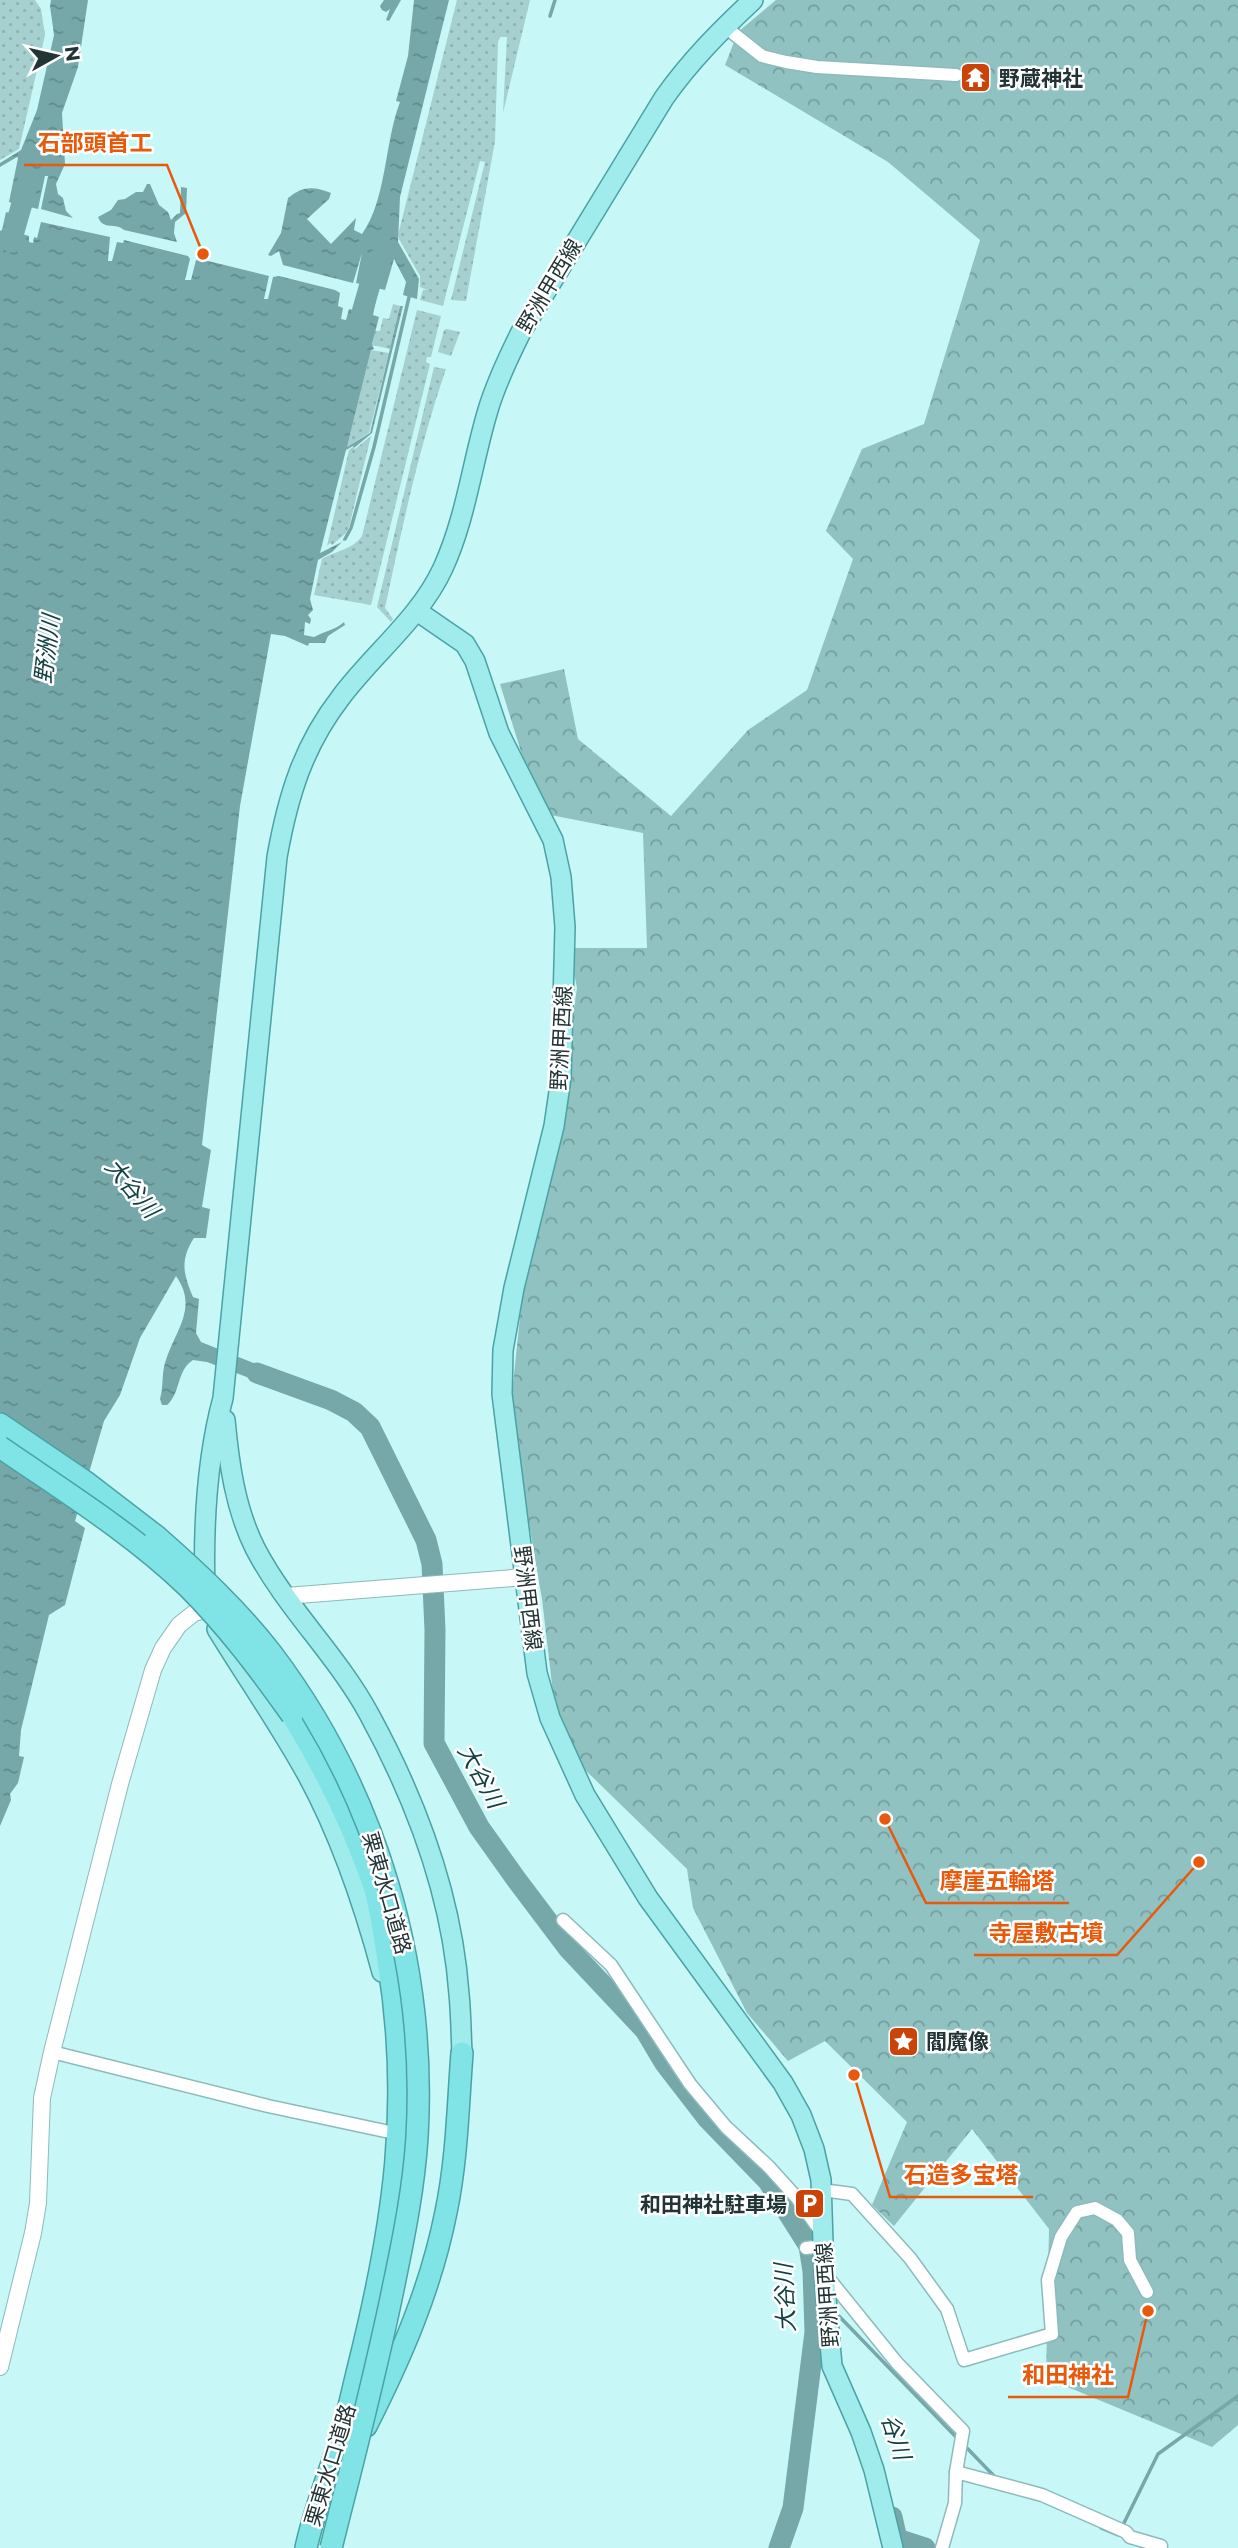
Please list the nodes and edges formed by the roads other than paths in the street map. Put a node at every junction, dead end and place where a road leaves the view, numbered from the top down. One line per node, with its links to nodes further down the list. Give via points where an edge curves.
1 (753, 0): 2 (main road, 野洲甲西線)
2 (724, 26): 3 (street, via 762,56 786,62); 4 (main road, 野洲甲西線, via 664,98 502,368 463,514 442,569)
3 (956, 75)
4 (417, 611): 5 (main road, 野洲甲西線, via 342,695 315,734 286,808 277,857); 8 (main road, 野洲甲西線, via 465,643 475,661 499,733 553,839 561,877 565,927 561,1078 503,1350 502,1394)
5 (224, 1388): 9 (main road, 野洲甲西線, via 231,1478 238,1504 255,1547); 10 (main road, 野洲甲西線, via 203,1524)
6 (0, 1424): 26 (highway, 栗東水口道路, bridge, via 87,1483 174,1551 270,1652 331,1744 358,1800 394,1903 415,2019 417,2138 384,2334)
7 (0, 1447): 12 (highway, 栗東水口道路, bridge, via 186,1585 231,1634 292,1715 345,1813 375,1889)
8 (525, 1577): 9 (street); 16 (main road, 野洲甲西線, via 537,1673 585,1795 648,1898 783,2083 814,2149)
9 (286, 1596): 14 (main road, 野洲甲西線, via 368,1712 431,1853 452,1938)
10 (205, 1610): 12 (main road, via 278,1724 327,1814 372,1934); 13 (street, via 179,1625 153,1670)
11 (563, 1920): 17 (street, via 611,1965 690,2084 726,2127 797,2197)
12 (398, 2033): 15 (highway, 栗東水口道路)
13 (52, 2052): 15 (street); 20 (street, via 42,2098 35,2223)
14 (462, 2053): 25 (highway, via 447,2211 433,2264 400,2359)
15 (399, 2134): 25 (highway, 栗東水口道路, via 385,2251 360,2362)
16 (822, 2190): 17 (main road, 野洲甲西線); 19 (street, via 852,2194 910,2258 947,2309 964,2360 1052,2334 1048,2280 1061,2237 1077,2212 1095,2208 1117,2220 1128,2233 1130,2260)
17 (818, 2243): 18 (main road, 野洲甲西線)
18 (824, 2274): 21 (street, via 897,2363 963,2431); 23 (main road, 野洲甲西線, via 832,2365 861,2432)
19 (1147, 2292)
20 (0, 2367)
21 (956, 2472): 22 (street, via 1042,2496 1126,2532); 27 (street, via 955,2503)
22 (1130, 2543): 24 (street)
23 (895, 2547)
24 (1164, 2547)
25 (308, 2548)
26 (331, 2548)
27 (942, 2548)

